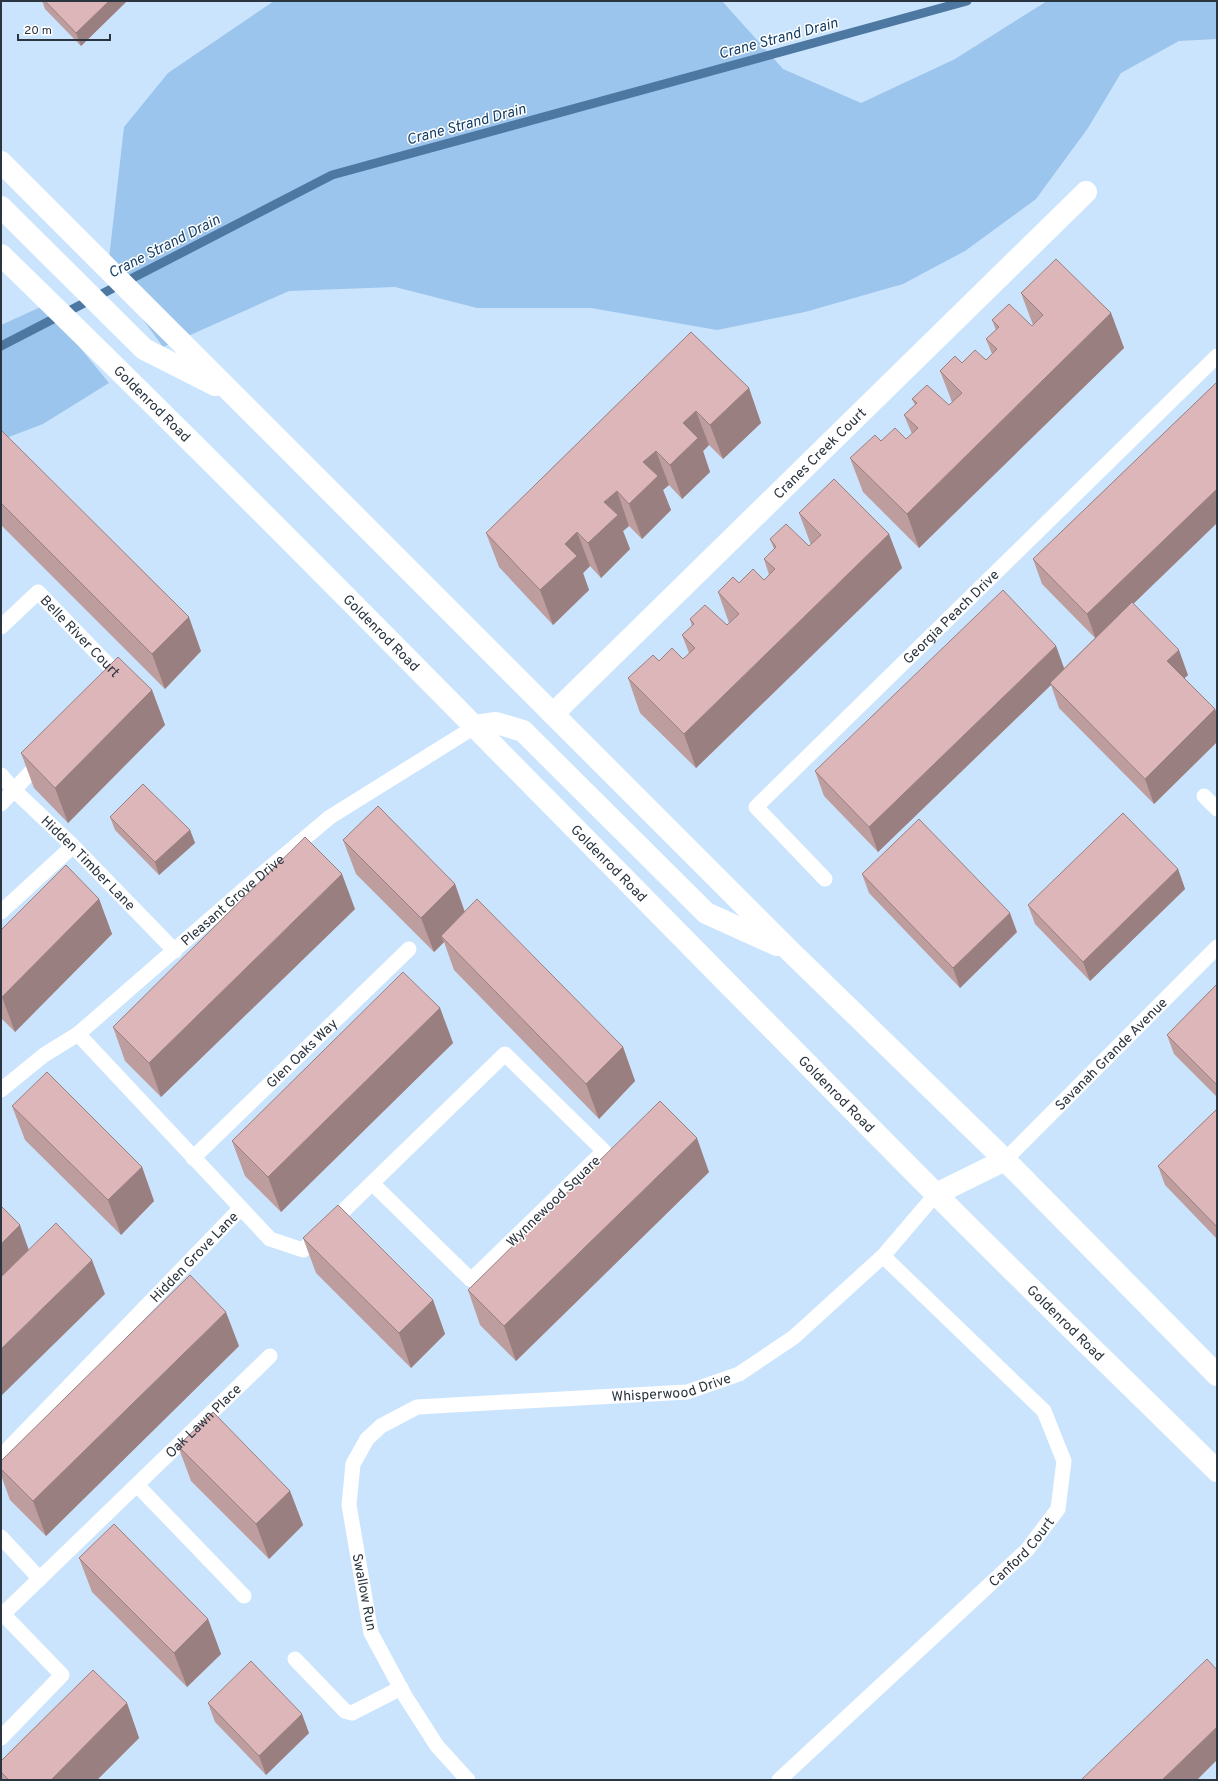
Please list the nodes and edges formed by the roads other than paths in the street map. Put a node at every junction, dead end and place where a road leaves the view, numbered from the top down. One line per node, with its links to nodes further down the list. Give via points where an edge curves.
1 (1, 162): 6 (main road)
2 (1086, 192): 9 (main road, Cranes Creek Court)
3 (1, 207): 6 (main road, via 144,349)
4 (1, 255): 10 (main road, Goldenrod Road, via 109,359)
5 (1217, 356): 18 (lane, Georgia Peach Drive, via 756,807)
6 (232, 393): 9 (main road)
7 (1, 627): 8 (lane, Belle River Court, via 38,592 118,675)
8 (102, 692)
9 (553, 714): 23 (main road)
10 (476, 726): 22 (lane, Pleasant Grove Drive, via 330,817); 23 (main road, via 496,723 523,731 706,913); 29 (main road, Goldenrod Road)
11 (51, 750): 13 (lane)
12 (1, 775): 13 (lane, Hidden Timber Lane)
13 (15, 791): 15 (lane); 17 (lane, Hidden Timber Lane)
14 (1204, 796): 16 (lane)
15 (1, 804)
16 (1217, 809)
17 (73, 846): 19 (lane); 22 (lane, Hidden Timber Lane)
18 (825, 879)
19 (1, 912)
20 (1217, 947): 27 (lane, Savanah Grande Avenue)
21 (410, 949): 26 (lane, Glen Oaks Way)
22 (175, 951): 24 (lane, Pleasant Grove Drive)
23 (791, 952): 27 (main road)
24 (78, 1034): 25 (lane, Pleasant Grove Drive, via 44,1056); 26 (lane, Hidden Grove Lane)
25 (1, 1090)
26 (193, 1158): 30 (lane, Hidden Grove Lane)
27 (1005, 1160): 29 (main road); 33 (main road)
28 (372, 1183): 28 (lane, Wynnewood Square, via 506,1054 604,1151 471,1280); 30 (lane, Wynnewood Square, via 303,1250 270,1239)
29 (936, 1194): 31 (lane, Whisperwood Drive); 36 (main road, Goldenrod Road)
30 (241, 1208): 35 (lane, Hidden Grove Lane, via 9,1448)
31 (883, 1256): 34 (lane, Whisperwood Drive, via 794,1337 739,1374 687,1392); 46 (lane, Canford Court, via 1044,1411 1064,1461 1058,1509 1027,1550)
32 (270, 1356): 37 (lane, Oak Lawn Place)
33 (1217, 1375)
34 (417, 1407): 43 (lane, Swallow Run, via 381,1426 367,1439 353,1464 349,1505 371,1633)
35 (1, 1463)
36 (1217, 1471)
37 (137, 1485): 39 (lane, Oak Lawn Place); 40 (lane)
38 (1, 1537): 39 (lane)
39 (40, 1579): 41 (lane, Oak Lawn Place)
40 (244, 1596)
41 (2, 1615): 44 (lane, via 62,1675)
42 (295, 1659): 43 (lane, via 345,1711 352,1713)
43 (401, 1688): 45 (lane, Swallow Run, via 437,1746)
44 (1, 1738)
45 (468, 1780)
46 (779, 1780)

